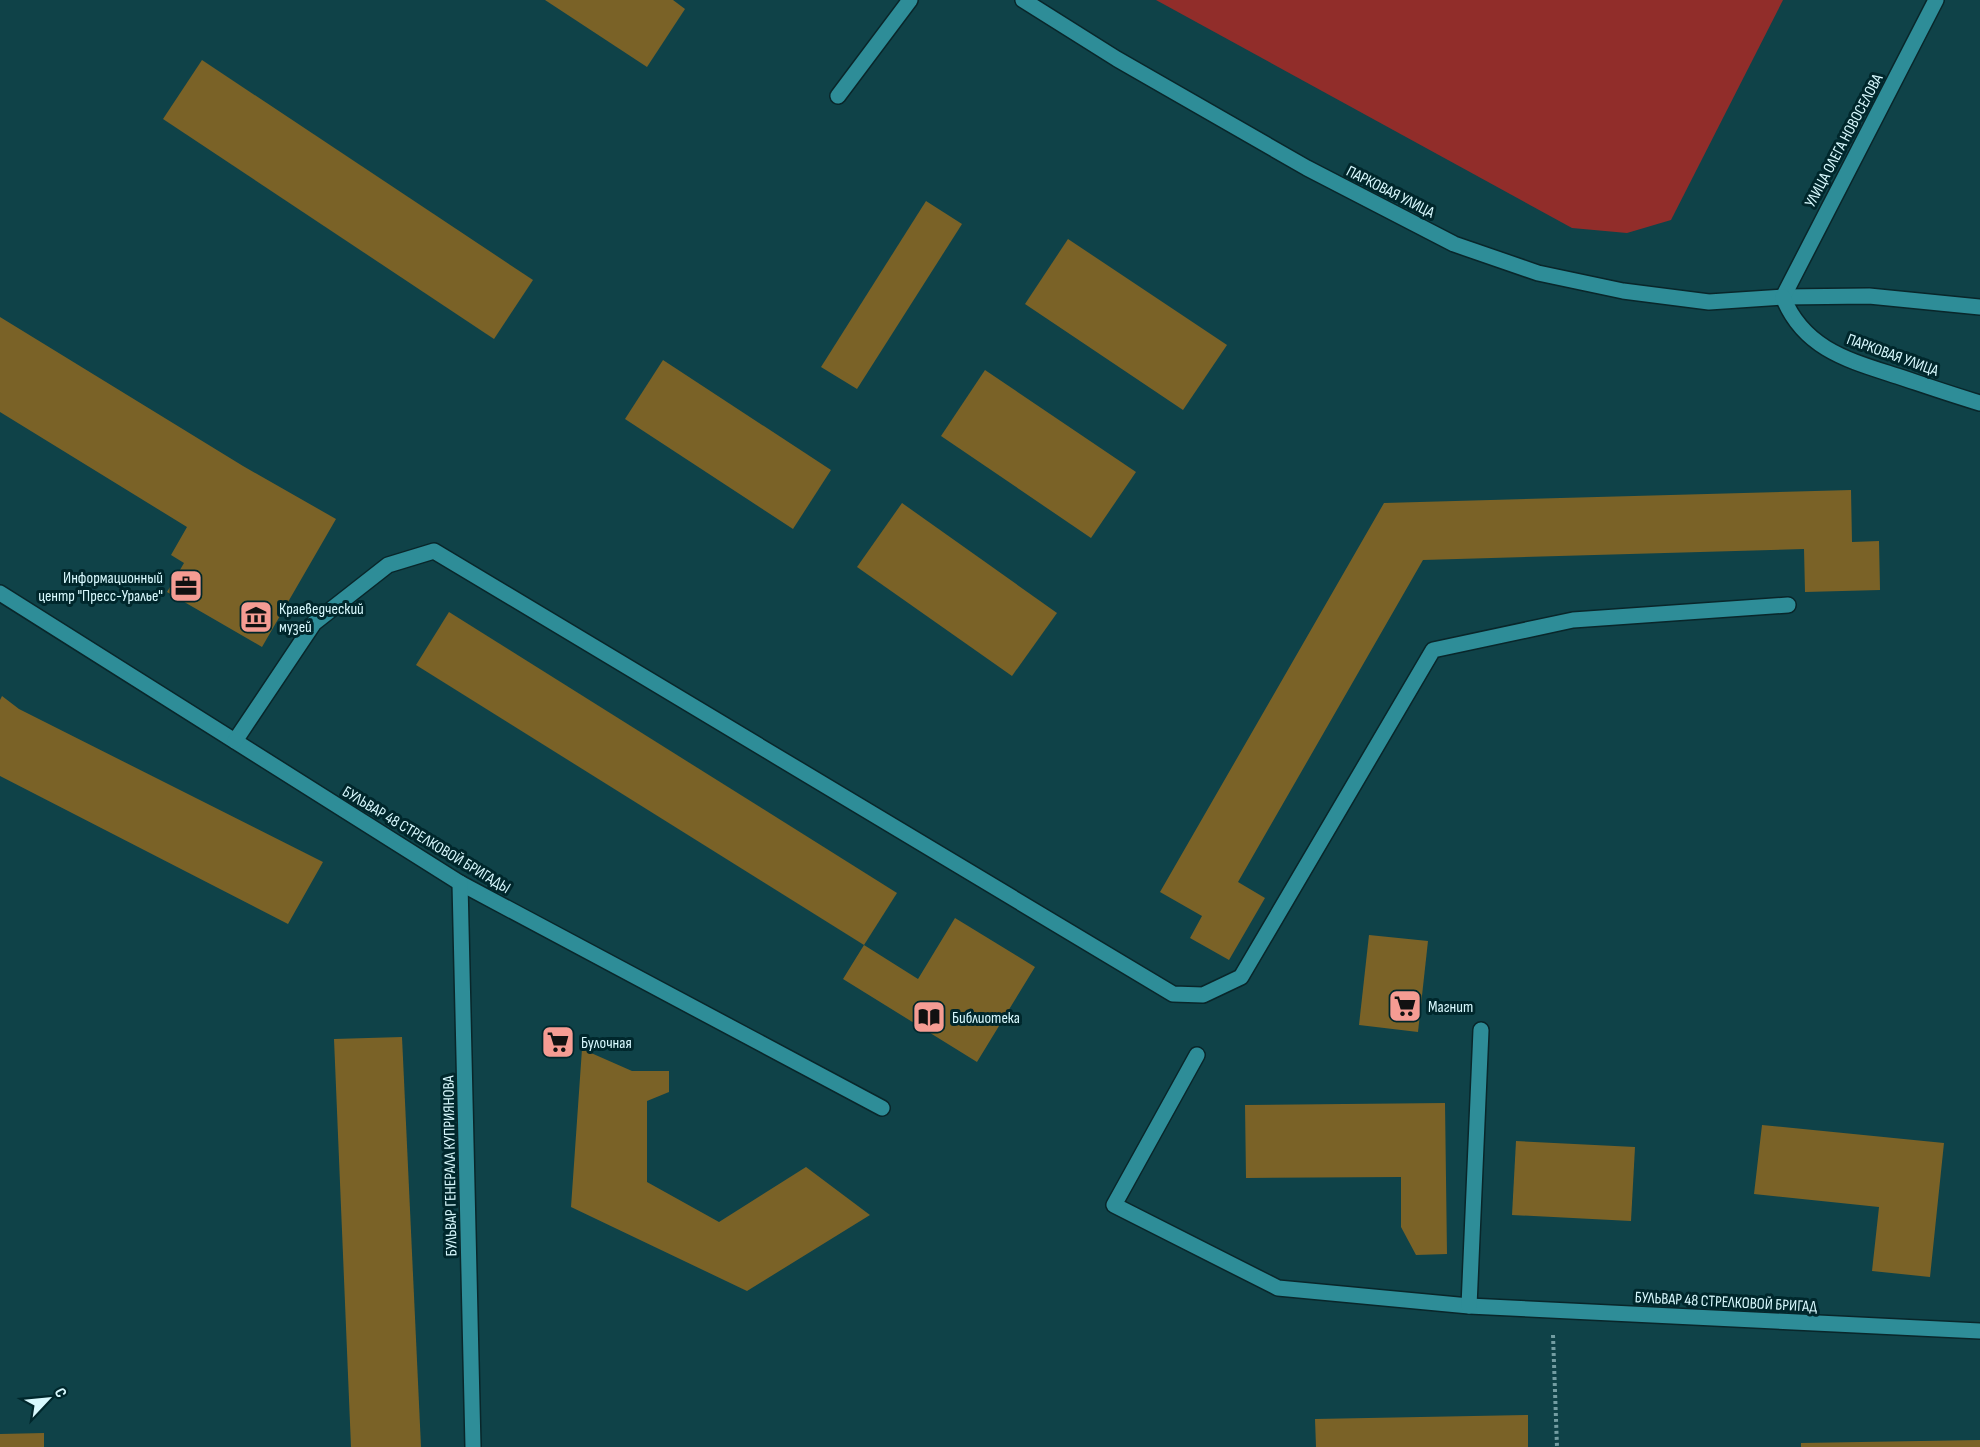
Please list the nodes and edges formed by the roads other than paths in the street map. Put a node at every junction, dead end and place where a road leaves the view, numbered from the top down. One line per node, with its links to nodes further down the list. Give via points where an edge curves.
1 (910, 0): 4 (street)
2 (1023, 0): 5 (street, ПАРКОВАЯ УЛИЦА, via 1307,168 1454,244 1538,273 1623,291 1710,302)
3 (1936, 0): 5 (street, УЛИЦА ОЛЕГА НОВОСЕЛОВА)
4 (838, 96)
5 (1783, 297): 6 (street, ПАРКОВАЯ УЛИЦА, via 1869,296); 7 (street, ПАРКОВАЯ УЛИЦА, via 1791,316 1810,336 1844,358)
6 (1980, 307)
7 (1980, 403)
8 (0, 593): 10 (street, БУЛЬВАР 48 СТРЕЛКОВОЙ БРИГАДЫ)
9 (1788, 605): 10 (street, via 1573,620 1433,650 1241,977 1203,994 1173,994 434,551 388,565 314,623)
10 (235, 741): 11 (street, БУЛЬВАР 48 СТРЕЛКОВОЙ БРИГАДЫ)
11 (460, 883): 14 (street, БУЛЬВАР 48 СТРЕЛКОВОЙ БРИГАДЫ); 17 (street, БУЛЬВАР ГЕНЕРАЛА КУПРИЯНОВА)
12 (1481, 1030): 15 (street)
13 (1197, 1055): 15 (street, БУЛЬВАР 48 СТРЕЛКОВОЙ БРИГАД, via 1114,1204 1278,1288)
14 (882, 1108)
15 (1469, 1306): 16 (street, БУЛЬВАР 48 СТРЕЛКОВОЙ БРИГАД)
16 (1980, 1331)
17 (473, 1447)

